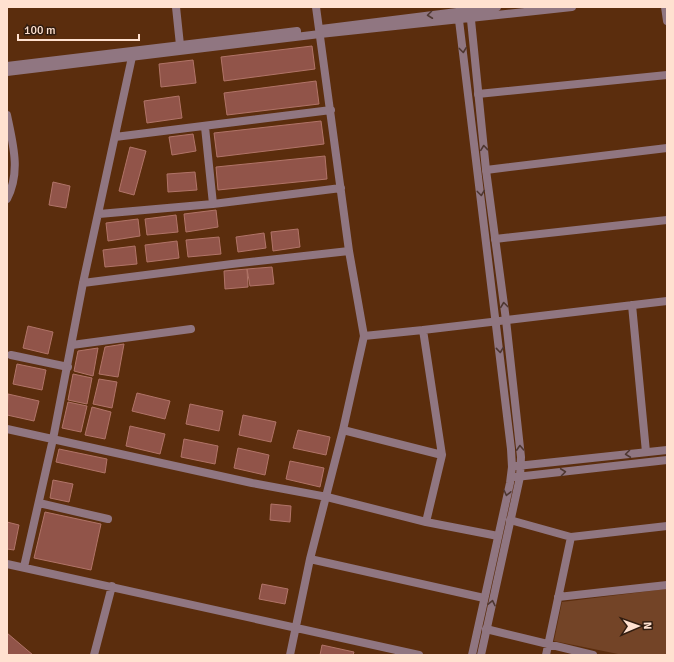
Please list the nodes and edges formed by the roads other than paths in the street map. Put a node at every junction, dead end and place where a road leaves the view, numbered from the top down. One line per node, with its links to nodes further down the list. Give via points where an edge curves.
1 (176, 7): 10 (street)
2 (316, 7): 9 (street)
3 (572, 7): 5 (street)
4 (665, 7): 8 (street)
5 (492, 10): 6 (street)
6 (471, 14): 7 (street); 15 (street)
7 (459, 16): 9 (street); 33 (street, one-way to 33)
8 (667, 21)
9 (319, 32): 10 (street); 11 (street); 16 (street)
10 (180, 45): 11 (street)
11 (132, 54): 12 (street); 13 (street); 19 (street)
12 (7, 66)
13 (7, 72)
14 (667, 75): 15 (street)
15 (478, 94): 21 (street, one-way to 15)
16 (331, 110): 18 (street); 22 (street)
17 (7, 115): 23 (street, via 16,164 13,185)
18 (205, 127): 19 (street); 24 (street)
19 (115, 137): 25 (street)
20 (667, 148): 21 (street)
21 (486, 170): 27 (street)
22 (341, 188): 24 (street); 28 (street)
23 (7, 199)
24 (213, 204): 25 (street)
25 (98, 214): 29 (street)
26 (667, 220): 27 (street)
27 (495, 239): 32 (street, one-way to 27)
28 (349, 251): 29 (street); 36 (street)
29 (83, 283): 37 (street)
30 (667, 301): 31 (street)
31 (632, 305): 32 (street); 44 (street)
32 (506, 320): 33 (street); 47 (street, one-way to 32)
33 (497, 321): 35 (street); 48 (street, one-way to 48)
34 (190, 330): 37 (street)
35 (423, 330): 36 (street); 45 (street)
36 (364, 336): 41 (street)
37 (72, 345): 39 (street)
38 (11, 355): 39 (street)
39 (68, 367): 42 (street)
40 (7, 429): 42 (street)
41 (343, 430): 45 (street); 51 (street)
42 (53, 439): 51 (street); 52 (street)
43 (667, 450): 44 (street)
44 (646, 452): 47 (street, one-way to 47)
45 (442, 455): 55 (street)
46 (667, 460): 50 (street, one-way to 46)
47 (521, 466): 48 (street); 50 (street)
48 (512, 467): 49 (street)
49 (511, 477): 50 (street); 57 (street, one-way to 57)
50 (520, 477): 54 (street)
51 (327, 497): 55 (street); 59 (street)
52 (39, 502): 53 (street); 61 (street)
53 (108, 519)
54 (510, 520): 58 (street); 67 (street, one-way to 54)
55 (426, 522): 57 (street)
56 (667, 526): 58 (street)
57 (498, 536): 65 (street)
58 (571, 537): 64 (street)
59 (310, 559): 65 (street); 66 (street)
60 (7, 564): 61 (street)
61 (24, 568): 63 (street)
62 (667, 585): 64 (street)
63 (112, 586): 66 (street); 70 (street)
64 (558, 597): 68 (street)
65 (484, 598): 73 (street)
66 (295, 628): 69 (street); 71 (street)
67 (486, 629): 68 (street); 74 (street)
68 (548, 645): 75 (street); 76 (street)
69 (404, 653): 72 (street)
70 (94, 655)
71 (290, 655)
72 (419, 655)
73 (472, 655)
74 (481, 655)
75 (546, 655)
76 (593, 655)

